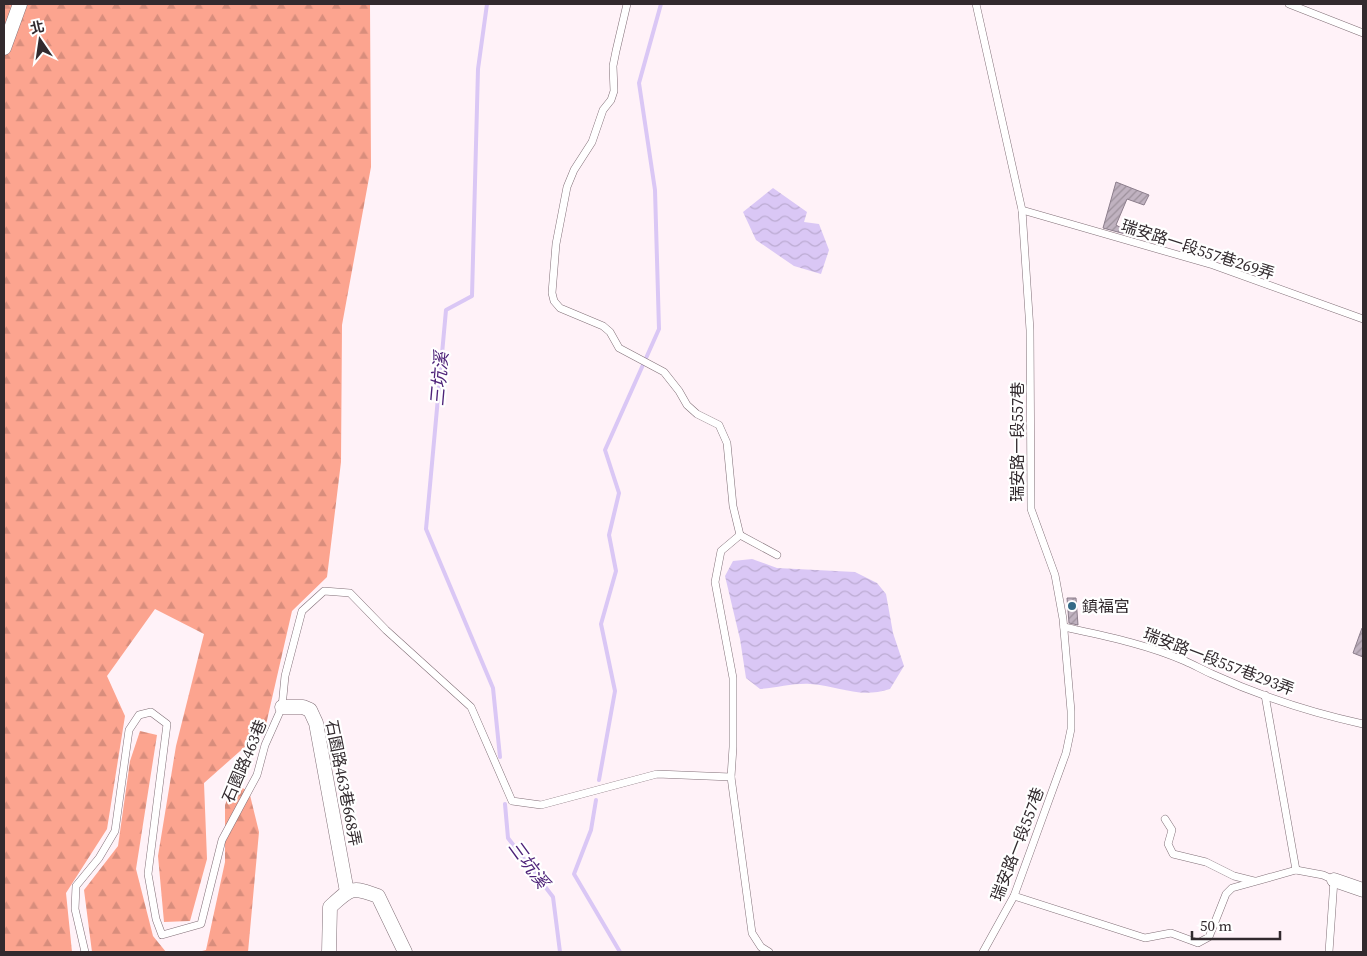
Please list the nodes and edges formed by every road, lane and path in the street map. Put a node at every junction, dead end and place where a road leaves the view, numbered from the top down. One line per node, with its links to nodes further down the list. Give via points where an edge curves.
1 (20, 4): 6 (street)
2 (628, 4): 9 (lane, via 613,66 612,100 603,110 592,142 567,187 556,244 552,293 560,308 602,326 610,332 619,348 664,372 680,390 687,405 719,425 724,433 731,468 733,506)
3 (976, 4): 7 (lane, 瑞安路一段557巷)
4 (1289, 4): 5 (lane)
5 (1363, 33)
6 (4, 48)
7 (1022, 210): 8 (lane, 瑞安路一段557巷269弄, via 1213,265); 11 (lane, 瑞安路一段557巷, via 1030,330 1031,509 1056,575)
8 (1363, 319)
9 (740, 534): 10 (lane); 15 (lane, via 721,551 715,582 733,678)
10 (778, 555)
11 (1064, 627): 12 (lane, 瑞安路一段557巷293弄, via 1147,648); 22 (lane, 瑞安路一段557巷, via 1071,729 1066,753)
12 (1265, 695): 14 (lane, 瑞安路一段557巷293弄); 17 (lane)
13 (282, 707): 15 (lane, 石園路463巷, via 302,611 324,591 350,592 386,630 471,707 512,801 541,805 656,774); 21 (street, 石園路463巷668弄, via 310,710 316,723); 24 (lane, 石園路463巷, via 265,745 257,775 222,840 201,924 162,935 148,874 166,724 151,712 139,715 129,730 115,832 76,886 75,909)
14 (1363, 724)
15 (731, 777): 23 (lane, via 747,910)
16 (1165, 819): 19 (lane, via 1172,830 1168,844 1173,854 1206,862 1234,876)
17 (1296, 870): 18 (lane); 19 (lane)
18 (1334, 880): 20 (street); 29 (lane)
19 (1254, 881): 22 (lane, via 1232,888 1226,894 1209,937 1198,943 1171,933 1145,938)
20 (1363, 890)
21 (347, 892): 25 (street, via 330,907); 26 (street, via 358,888 378,896)
22 (1014, 896): 28 (lane, 瑞安路一段557巷)
23 (759, 950): 27 (lane)
24 (86, 952)
25 (329, 952)
26 (405, 952)
27 (769, 952)
28 (983, 952)
29 (1330, 952)

